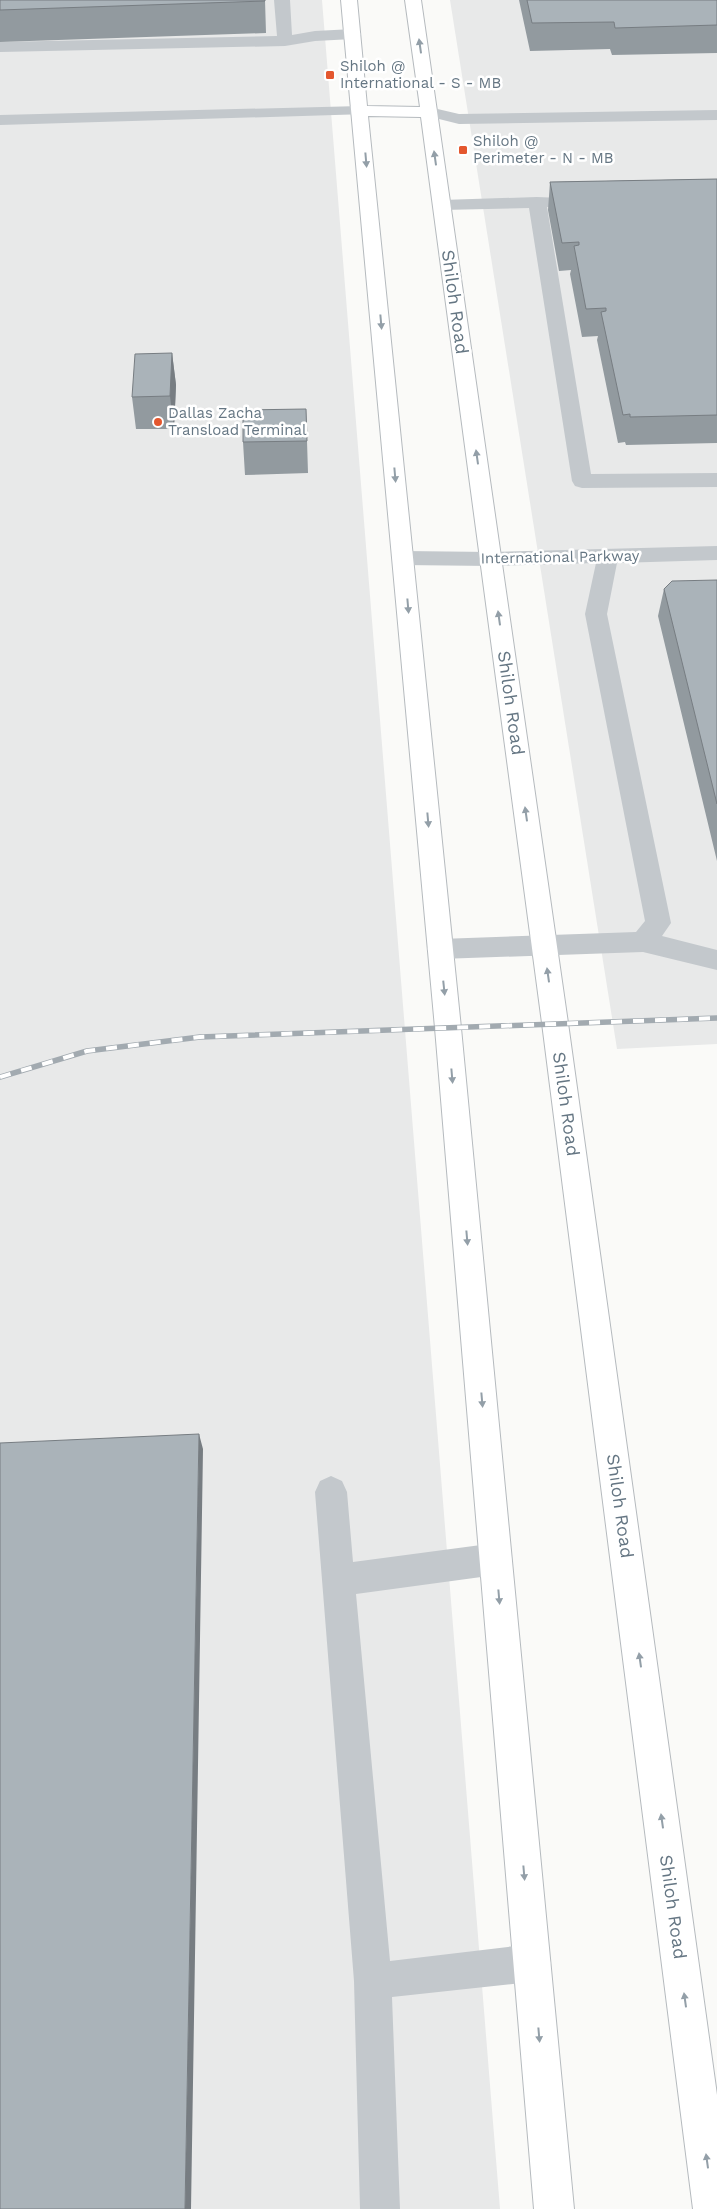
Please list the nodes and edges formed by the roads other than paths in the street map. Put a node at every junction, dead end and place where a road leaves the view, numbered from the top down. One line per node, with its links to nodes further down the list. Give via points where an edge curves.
1 (282, 0): 5 (street)
2 (350, 0): 4 (main road)
3 (413, 0): 8 (main road, Shiloh Road, one-way to 3)
4 (353, 34): 5 (street); 7 (main road)
5 (285, 41): 6 (street)
6 (0, 47)
7 (361, 112): 8 (main road); 10 (street); 17 (main road, one-way to 17)
8 (429, 112): 9 (street, via 459,119); 13 (main road, Shiloh Road, one-way to 8)
9 (717, 115)
10 (0, 120)
11 (575, 201): 12 (street)
12 (537, 202): 13 (street); 14 (street, via 582,481)
13 (442, 205): 18 (main road, Shiloh Road, one-way to 13)
14 (717, 480)
15 (717, 553): 16 (street, International Parkway)
16 (608, 556): 18 (street, International Parkway); 19 (street, via 596,614 658,923)
17 (403, 558): 18 (street, International Parkway); 21 (main road, one-way to 21)
18 (491, 559): 20 (main road, Shiloh Road, one-way to 18)
19 (643, 942): 20 (street); 22 (street)
20 (544, 945): 21 (street); 30 (main road, Shiloh Road, one-way to 20)
21 (440, 949): 24 (main road, one-way to 24)
22 (717, 960)
23 (331, 1492): 25 (street)
24 (496, 1559): 25 (street); 26 (main road, one-way to 26)
25 (339, 1580): 27 (street)
26 (532, 1964): 27 (street); 29 (main road, one-way to 29)
27 (373, 1982): 28 (street)
28 (380, 2209)
29 (554, 2209)
30 (713, 2209)

